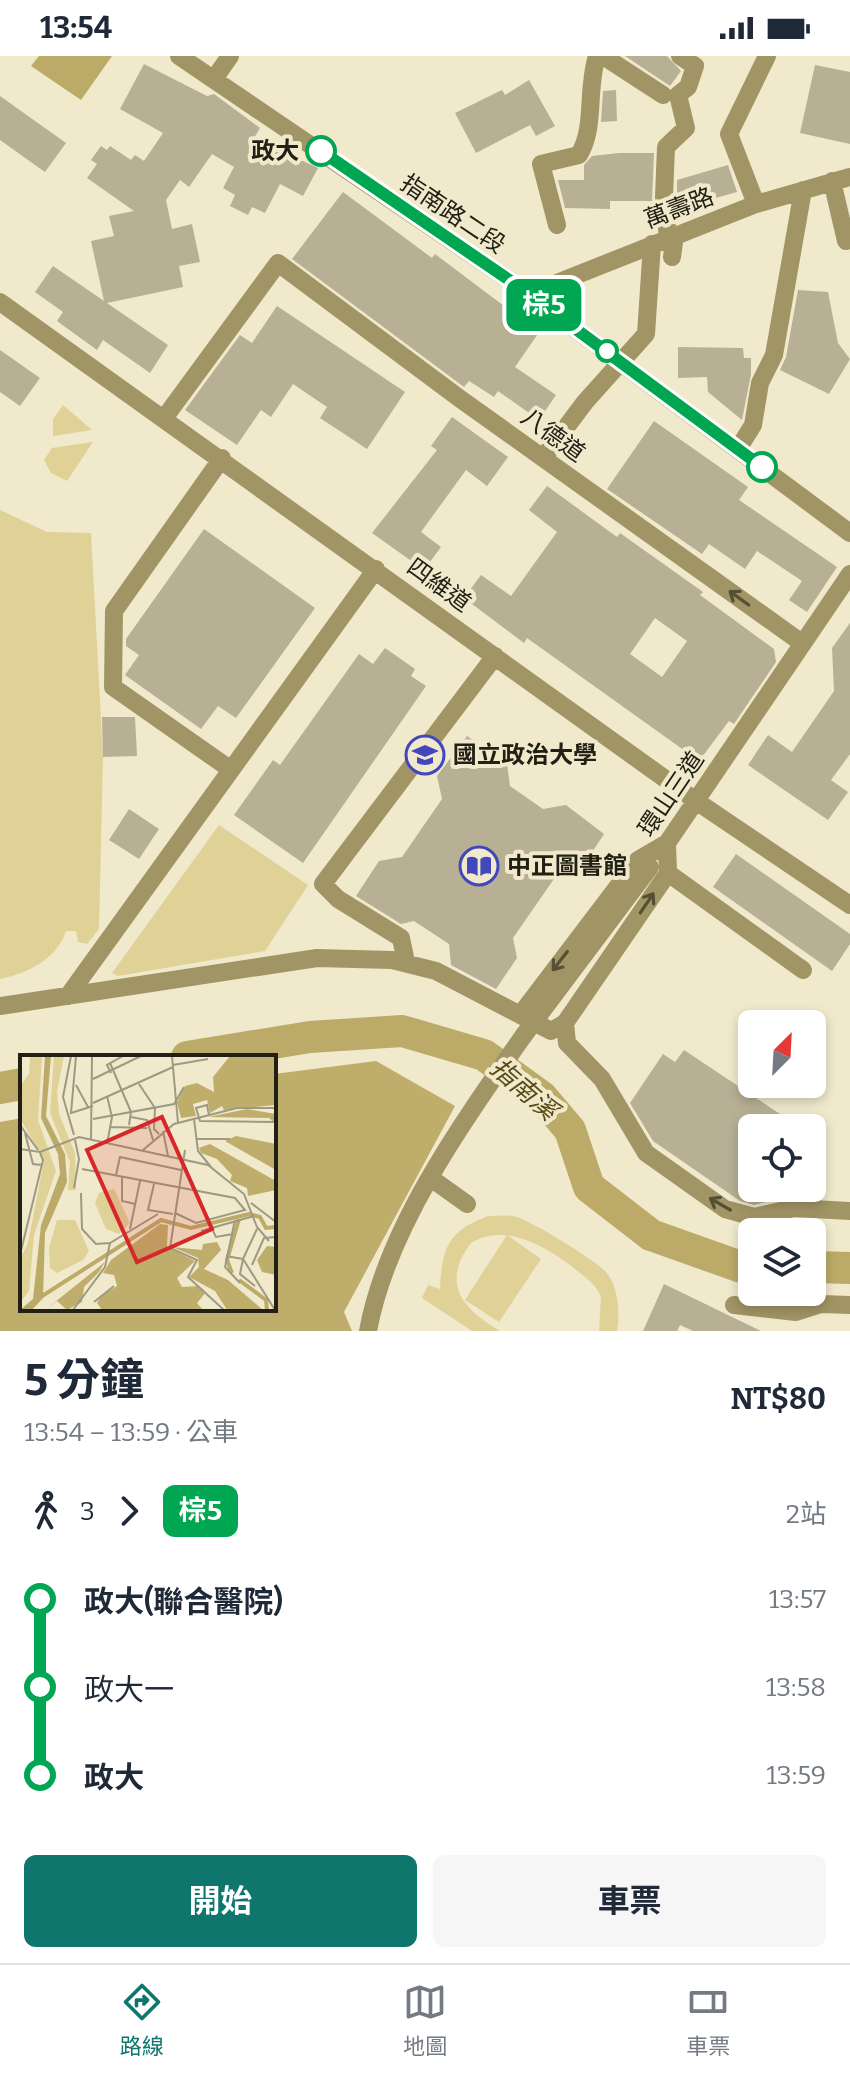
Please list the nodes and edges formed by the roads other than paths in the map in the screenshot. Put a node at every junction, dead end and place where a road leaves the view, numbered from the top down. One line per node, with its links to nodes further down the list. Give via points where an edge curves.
1 (179, 56): 7 (street, 指南路二段)
2 (230, 56): 7 (street)
3 (597, 56): 12 (street, via 590,79 587,142 579,155 541,164)
4 (603, 56): 8 (street)
5 (680, 56): 13 (street, via 695,66 688,87 678,95 686,128 666,147)
6 (767, 56): 11 (street, via 729,134)
7 (214, 79): 16 (street, 指南路二段)
8 (663, 95)
9 (841, 179): 10 (street, 萬壽路); 14 (street)
10 (803, 190): 11 (street, 萬壽路); 20 (street, via 774,355 760,383 753,425)
11 (756, 204): 13 (street, 萬壽路)
12 (557, 225)
13 (665, 239): 15 (street); 16 (street, 萬壽路); 18 (street, via 646,334)
14 (846, 241)
15 (672, 257)
16 (529, 294): 18 (street, 指南路二段)
17 (0, 302): 19 (street, 四維道)
18 (621, 361): 20 (street, 指南路二段); 22 (street)
19 (165, 417): 21 (street, 四維道); 22 (street, 八德道, via 278,263)
20 (738, 449): 23 (street, 指南路二段)
21 (222, 458): 24 (street, 四維道); 28 (street, via 114,611 113,687)
22 (543, 458): 26 (street, 八德道, one-way to 22)
23 (850, 533)
24 (376, 569): 27 (street, 四維道); 28 (street)
25 (850, 574): 26 (street, 環山三道)
26 (802, 643): 29 (street, 環山三道)
27 (495, 656): 29 (street, 四維道); 33 (street, via 323,884 401,938)
28 (230, 769): 35 (street)
29 (696, 801): 30 (street, 環山三道); 32 (street, 四維道)
30 (667, 843): 31 (street, 環山三道); 37 (street, one-way to 37, via 638,860)
31 (659, 870): 34 (street); 38 (street, one-way to 31); 39 (street, 環山三道, bridge, via 524,1035)
32 (850, 905)
33 (406, 962): 35 (street, via 317,958); 37 (street, via 436,971)
34 (803, 970)
35 (68, 996): 36 (street)
36 (0, 1006)
37 (521, 1014): 38 (street)
38 (558, 1027): 41 (street, one-way to 38, via 794,1208 754,1217 725,1209 646,1153 602,1079)
39 (432, 1179): 40 (street); 44 (street, via 375,1293)
40 (467, 1204)
41 (850, 1211)
42 (734, 1305): 43 (street, via 796,1312 821,1304)
43 (849, 1305)
44 (368, 1331)

